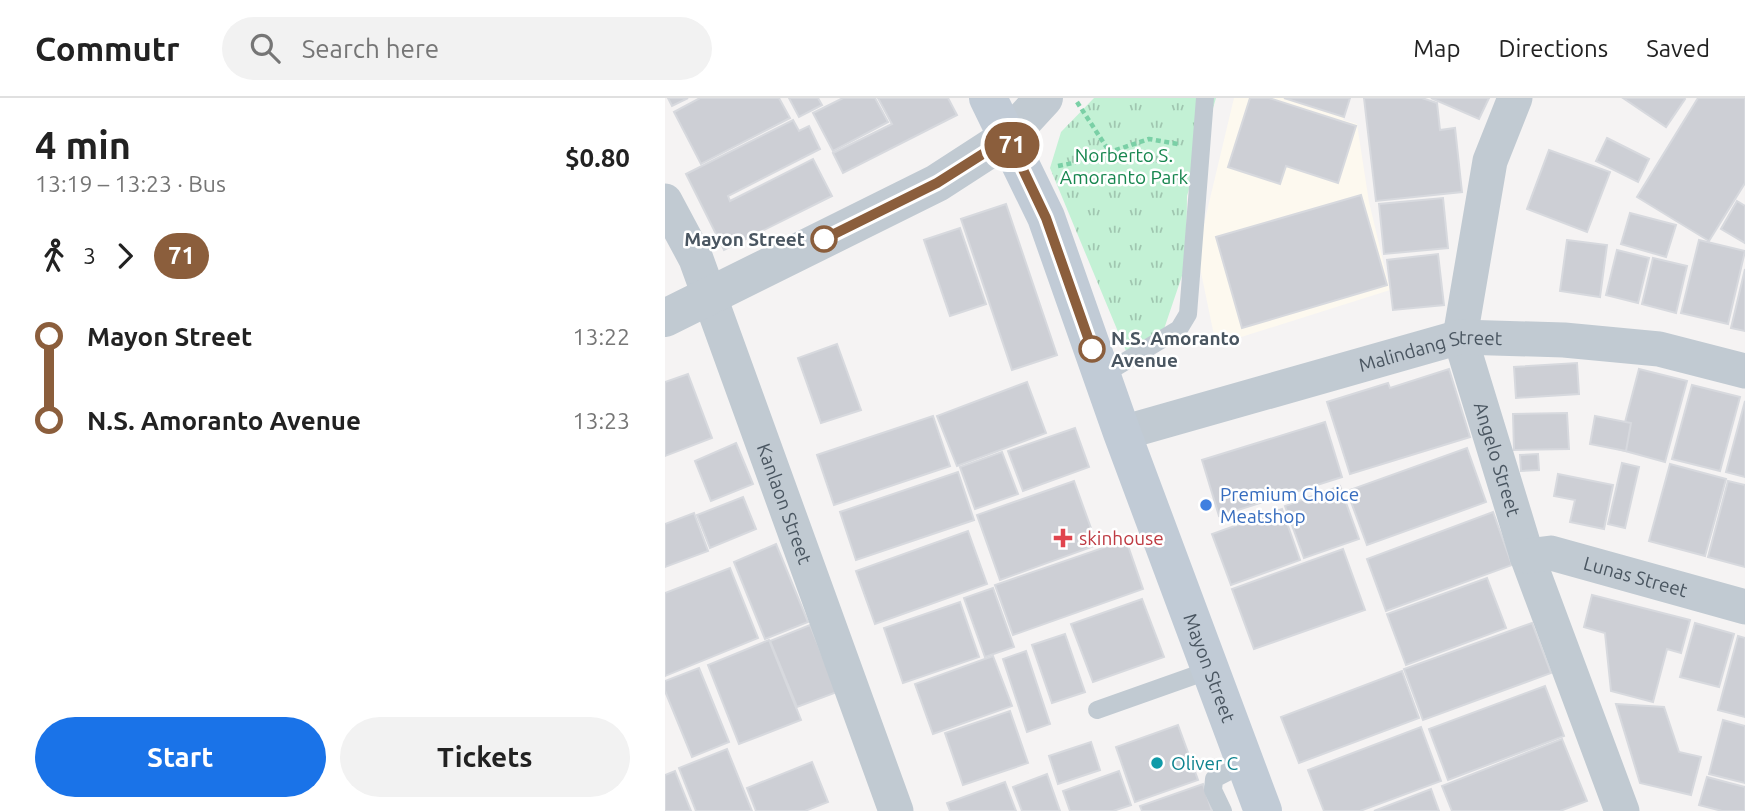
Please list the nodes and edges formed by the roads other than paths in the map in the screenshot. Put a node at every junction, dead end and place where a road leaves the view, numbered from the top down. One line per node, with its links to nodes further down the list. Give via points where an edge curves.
1 (988, 98): 5 (main road, Mayon Street)
2 (1044, 98): 5 (street)
3 (1205, 98): 11 (lane, via 1188,314 1179,329)
4 (1515, 98): 9 (street, Angelo Street, via 1490,160)
5 (1008, 138): 7 (street, via 937,183); 11 (main road, Mayon Street, via 1046,218)
6 (665, 201): 7 (street, Kanlaon Street)
7 (710, 296): 8 (street); 20 (street, Kanlaon Street)
8 (665, 318)
9 (1460, 337): 10 (street, Malindang Street, via 1659,349); 12 (street, Malindang Street); 13 (street, Angelo Street)
10 (1745, 371)
11 (1101, 376): 12 (main road, Mayon Street)
12 (1122, 433): 15 (main road, Mayon Street)
13 (1527, 556): 14 (street, Lunas Street, via 1551,553); 19 (street, Angelo Street)
14 (1745, 607)
15 (1210, 670): 16 (lane); 17 (main road, Mayon Street)
16 (1097, 710)
17 (1245, 762): 18 (main road, Mayon Street); 21 (lane, via 1214,779 1213,790)
18 (1257, 810)
19 (1623, 810)
20 (896, 811)
21 (1223, 811)

